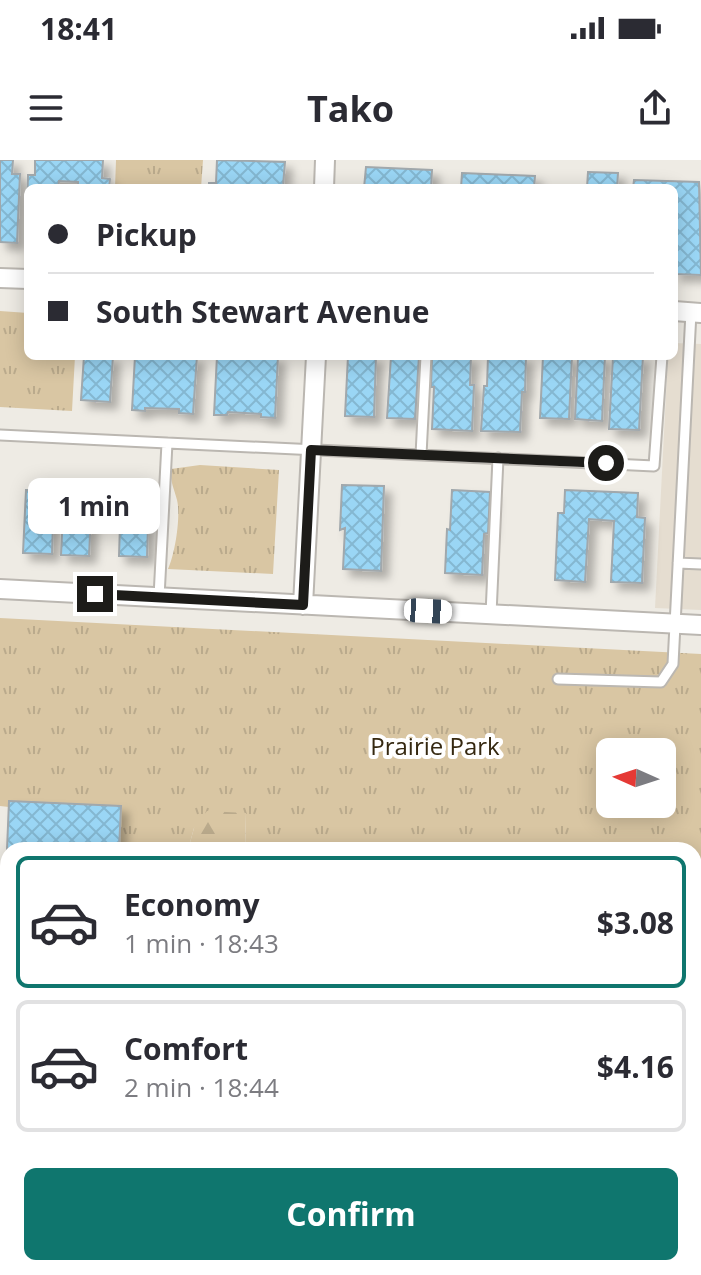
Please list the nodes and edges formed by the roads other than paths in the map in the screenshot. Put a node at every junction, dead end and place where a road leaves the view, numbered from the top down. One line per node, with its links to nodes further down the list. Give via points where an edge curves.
1 (325, 160): 2 (street)
2 (324, 184)
3 (0, 278): 4 (street)
4 (24, 279)
5 (689, 312): 14 (lane)
6 (316, 360): 11 (street)
7 (426, 360): 12 (lane)
8 (662, 360): 13 (lane, via 654,466)
9 (0, 435): 10 (lane)
10 (167, 443): 11 (lane); 17 (lane)
11 (311, 450): 12 (lane); 18 (street)
12 (421, 455): 13 (lane)
13 (498, 458): 19 (lane)
14 (678, 563): 15 (lane); 20 (lane)
15 (701, 564)
16 (0, 589): 17 (street)
17 (159, 597): 18 (street)
18 (303, 605): 19 (street)
19 (491, 614): 20 (street)
20 (675, 624): 21 (street); 22 (lane, via 673,664 661,682)
21 (701, 625)
22 (558, 679)

